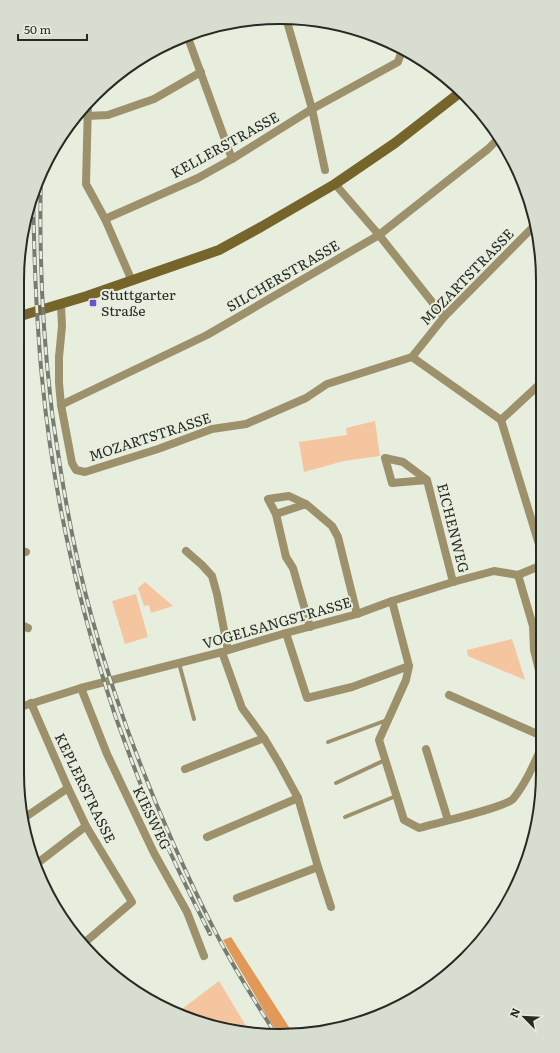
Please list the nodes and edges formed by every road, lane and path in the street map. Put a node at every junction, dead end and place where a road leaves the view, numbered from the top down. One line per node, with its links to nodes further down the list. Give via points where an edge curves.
1 (288, 24): 6 (street)
2 (190, 41): 4 (street)
3 (401, 54): 6 (street, KELLERSTRASSE, via 398,62)
4 (201, 72): 8 (street, via 154,99 108,115); 10 (street)
5 (457, 95): 12 (street, via 395,143)
6 (312, 110): 10 (street, KELLERSTRASSE); 11 (street)
7 (87, 112): 8 (street)
8 (87, 116): 13 (street, via 86,184)
9 (495, 142): 15 (street, SILCHERSTRASSE)
10 (232, 159): 13 (street, KELLERSTRASSE, via 198,178)
11 (325, 170)
12 (335, 184): 15 (street); 16 (street, via 219,250)
13 (106, 219): 16 (street)
14 (531, 229): 19 (street, MOZARTSTRASSE)
15 (378, 235): 19 (street); 22 (street, SILCHERSTRASSE, via 207,335)
16 (132, 281): 17 (street)
17 (61, 305): 18 (street); 22 (street)
18 (24, 315)
19 (444, 317): 20 (street, MOZARTSTRASSE)
20 (412, 357): 22 (street, MOZARTSTRASSE, via 326,384 306,398 246,424 212,429 85,472 76,470 72,463); 23 (street)
21 (536, 389): 23 (street)
22 (61, 406)
23 (501, 420): 27 (street)
24 (427, 480): 24 (street, EICHENWEG, via 403,462 385,458 392,483); 31 (street, EICHENWEG)
25 (306, 504): 26 (street); 26 (street, via 289,496 268,500); 33 (street, via 332,526 338,537)
26 (276, 514): 35 (street, via 286,557 292,568)
27 (536, 534)
28 (186, 551): 38 (street, via 212,576)
29 (536, 567): 30 (street, VOGELSANGSTRASSE)
30 (518, 574): 31 (street, VOGELSANGSTRASSE, via 494,571); 39 (street, via 533,626)
31 (453, 582): 32 (street, VOGELSANGSTRASSE)
32 (392, 601): 33 (street, VOGELSANGSTRASSE); 41 (street)
33 (357, 614): 35 (street, VOGELSANGSTRASSE)
34 (24, 626): 36 (street)
35 (310, 627): 37 (street, VOGELSANGSTRASSE)
36 (28, 628)
37 (286, 633): 38 (street, VOGELSANGSTRASSE); 41 (street, via 307,698 352,687)
38 (225, 651): 40 (street, VOGELSANGSTRASSE); 49 (street, via 242,708)
39 (536, 658)
40 (179, 663): 42 (street, VOGELSANGSTRASSE); 46 (lane)
41 (409, 666): 47 (street, via 406,680)
42 (80, 688): 44 (street, VOGELSANGSTRASSE); 69 (street, KIESWEG, via 107,754 154,853 187,912)
43 (450, 696): 48 (street)
44 (31, 704): 45 (street, VOGELSANGSTRASSE); 56 (street, KEPLERSTRASSE)
45 (24, 706)
46 (194, 719)
47 (388, 720): 50 (lane); 53 (street, via 379,740)
48 (536, 733)
49 (264, 738): 54 (street); 58 (street)
50 (328, 742)
51 (426, 749): 61 (street)
52 (536, 759): 61 (street, via 512,800)
53 (385, 760): 55 (lane); 57 (street)
54 (185, 769)
55 (336, 782)
56 (68, 788): 59 (street); 62 (street, KEPLERSTRASSE)
57 (397, 796): 60 (lane); 61 (street, via 404,820 420,828)
58 (298, 798): 63 (street); 65 (street)
59 (28, 815)
60 (345, 818)
61 (448, 820)
62 (86, 826): 64 (street); 68 (street, KEPLERSTRASSE, via 132,902)
63 (207, 837)
64 (40, 861)
65 (318, 867): 66 (street); 67 (street)
66 (237, 898)
67 (331, 907)
68 (87, 941)
69 (204, 956)

